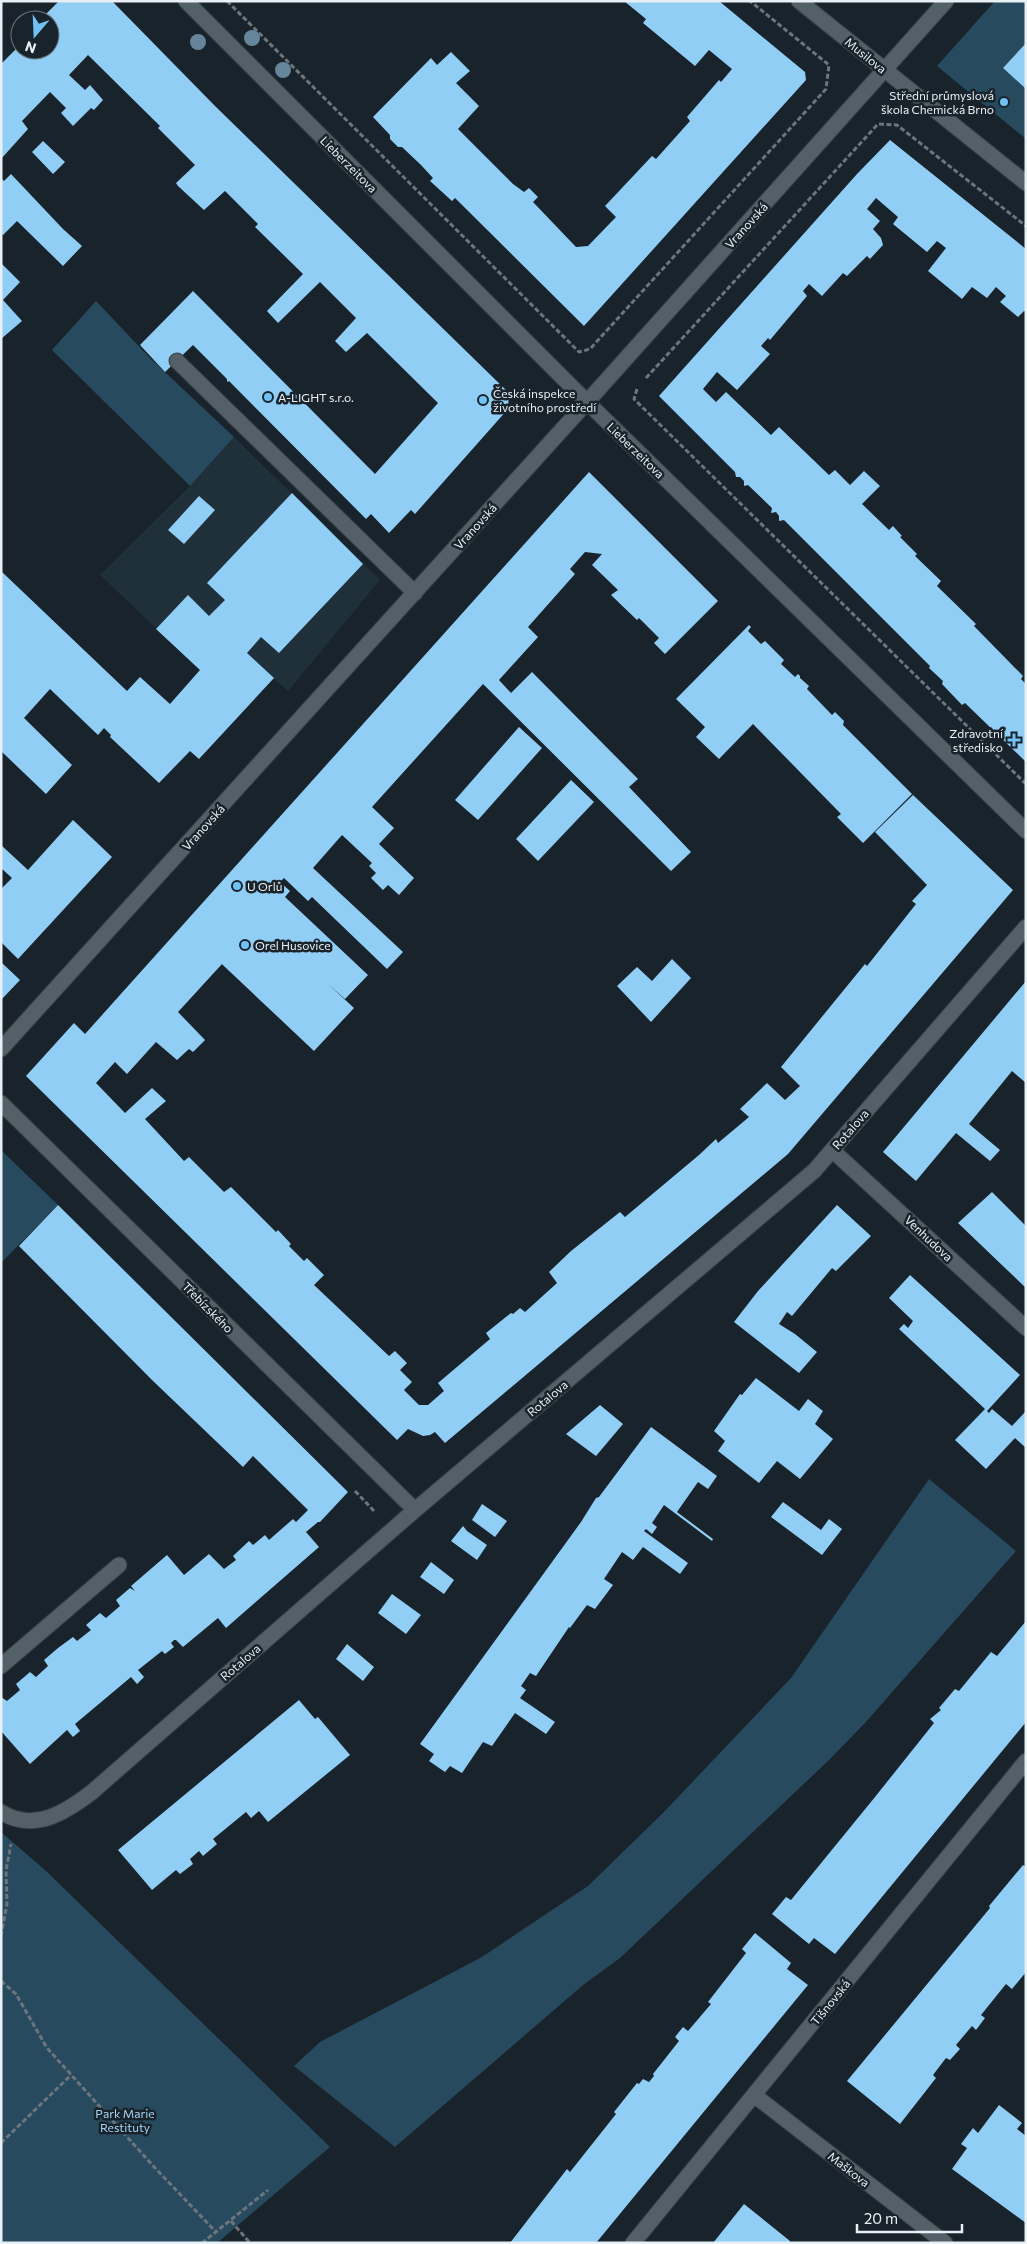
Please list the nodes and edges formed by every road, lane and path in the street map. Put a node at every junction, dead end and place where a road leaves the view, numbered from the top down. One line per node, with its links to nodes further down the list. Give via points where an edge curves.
1 (186, 1): 10 (street, Lieberzeitova)
2 (227, 1): 3 (path, via 579,352 590,349 826,89 829,65)
3 (750, 1)
4 (799, 1): 6 (street, Musilova)
5 (946, 1): 6 (street, Vranovská)
6 (885, 70): 7 (street, Musilova); 10 (street, Vranovská)
7 (1026, 184)
8 (1026, 226): 12 (path, via 897,125 878,124 636,390 634,399)
9 (177, 361): 11 (street)
10 (587, 402): 11 (street, Vranovská); 13 (street, Lieberzeitova)
11 (415, 593): 15 (street, Vranovská)
12 (1026, 784)
13 (1026, 831)
14 (1026, 927): 17 (street, Rotalova)
15 (1, 1049)
16 (1, 1103): 19 (street, Třebízského)
17 (832, 1150): 18 (street, Venhudova); 19 (street, Rotalova, via 814,1171)
18 (1026, 1328)
19 (415, 1510): 23 (street, Rotalova, via 92,1792 53,1818 29,1821)
20 (118, 1564): 21 (street)
21 (1, 1666)
22 (1026, 1761): 28 (street, Tišnovská)
23 (1, 1812)
24 (12, 1839): 25 (path, via 6,1870 7,1904)
25 (1, 1938)
26 (1, 1982): 27 (path, via 16,1994 48,2048)
27 (71, 2075): 29 (path); 32 (path)
28 (754, 2095): 35 (street, Tišnovská); 36 (street, Maškova)
29 (1, 2143)
30 (268, 2190): 31 (path)
31 (231, 2221): 32 (path); 34 (path)
32 (216, 2232): 33 (path)
33 (202, 2243)
34 (250, 2243)
35 (633, 2243)
36 (944, 2243)

